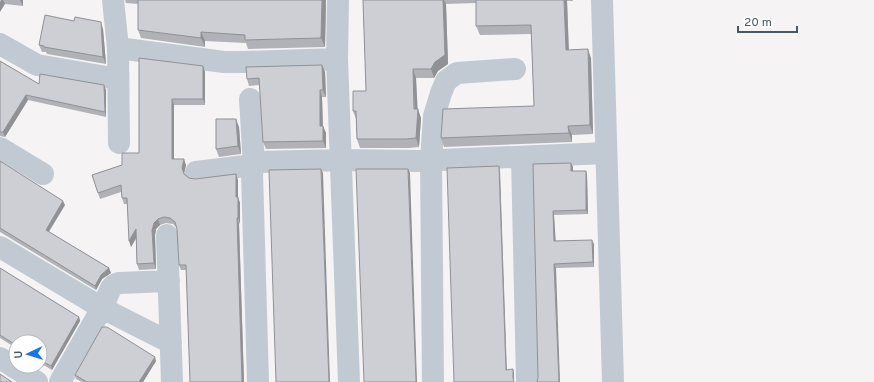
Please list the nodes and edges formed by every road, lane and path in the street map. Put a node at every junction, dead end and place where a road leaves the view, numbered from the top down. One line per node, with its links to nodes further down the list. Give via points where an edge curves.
1 (113, 0): 5 (street)
2 (338, 0): 6 (street)
3 (602, 0): 12 (street)
4 (0, 44): 8 (street, via 37,65)
5 (118, 48): 6 (street, via 224,62); 8 (street)
6 (337, 59): 14 (street)
7 (514, 69): 15 (street, via 457,73 446,81 434,116)
8 (118, 80): 10 (street)
9 (250, 99): 16 (street)
10 (119, 143)
11 (0, 148): 18 (street)
12 (606, 153): 13 (street); 32 (street)
13 (522, 157): 15 (street); 31 (street)
14 (342, 160): 15 (street); 16 (street, via 258,162); 29 (street)
15 (431, 160): 30 (street)
16 (254, 165): 17 (street); 28 (street, via 252,173)
17 (196, 172)
18 (43, 174)
19 (167, 235): 21 (street)
20 (0, 247): 22 (street)
21 (169, 281): 22 (street, via 114,285); 23 (street)
22 (102, 308): 23 (street); 26 (street)
23 (171, 343): 27 (street)
24 (0, 358): 25 (street)
25 (37, 382)
26 (60, 382)
27 (172, 382)
28 (258, 382)
29 (349, 382)
30 (433, 382)
31 (527, 382)
32 (612, 382)

